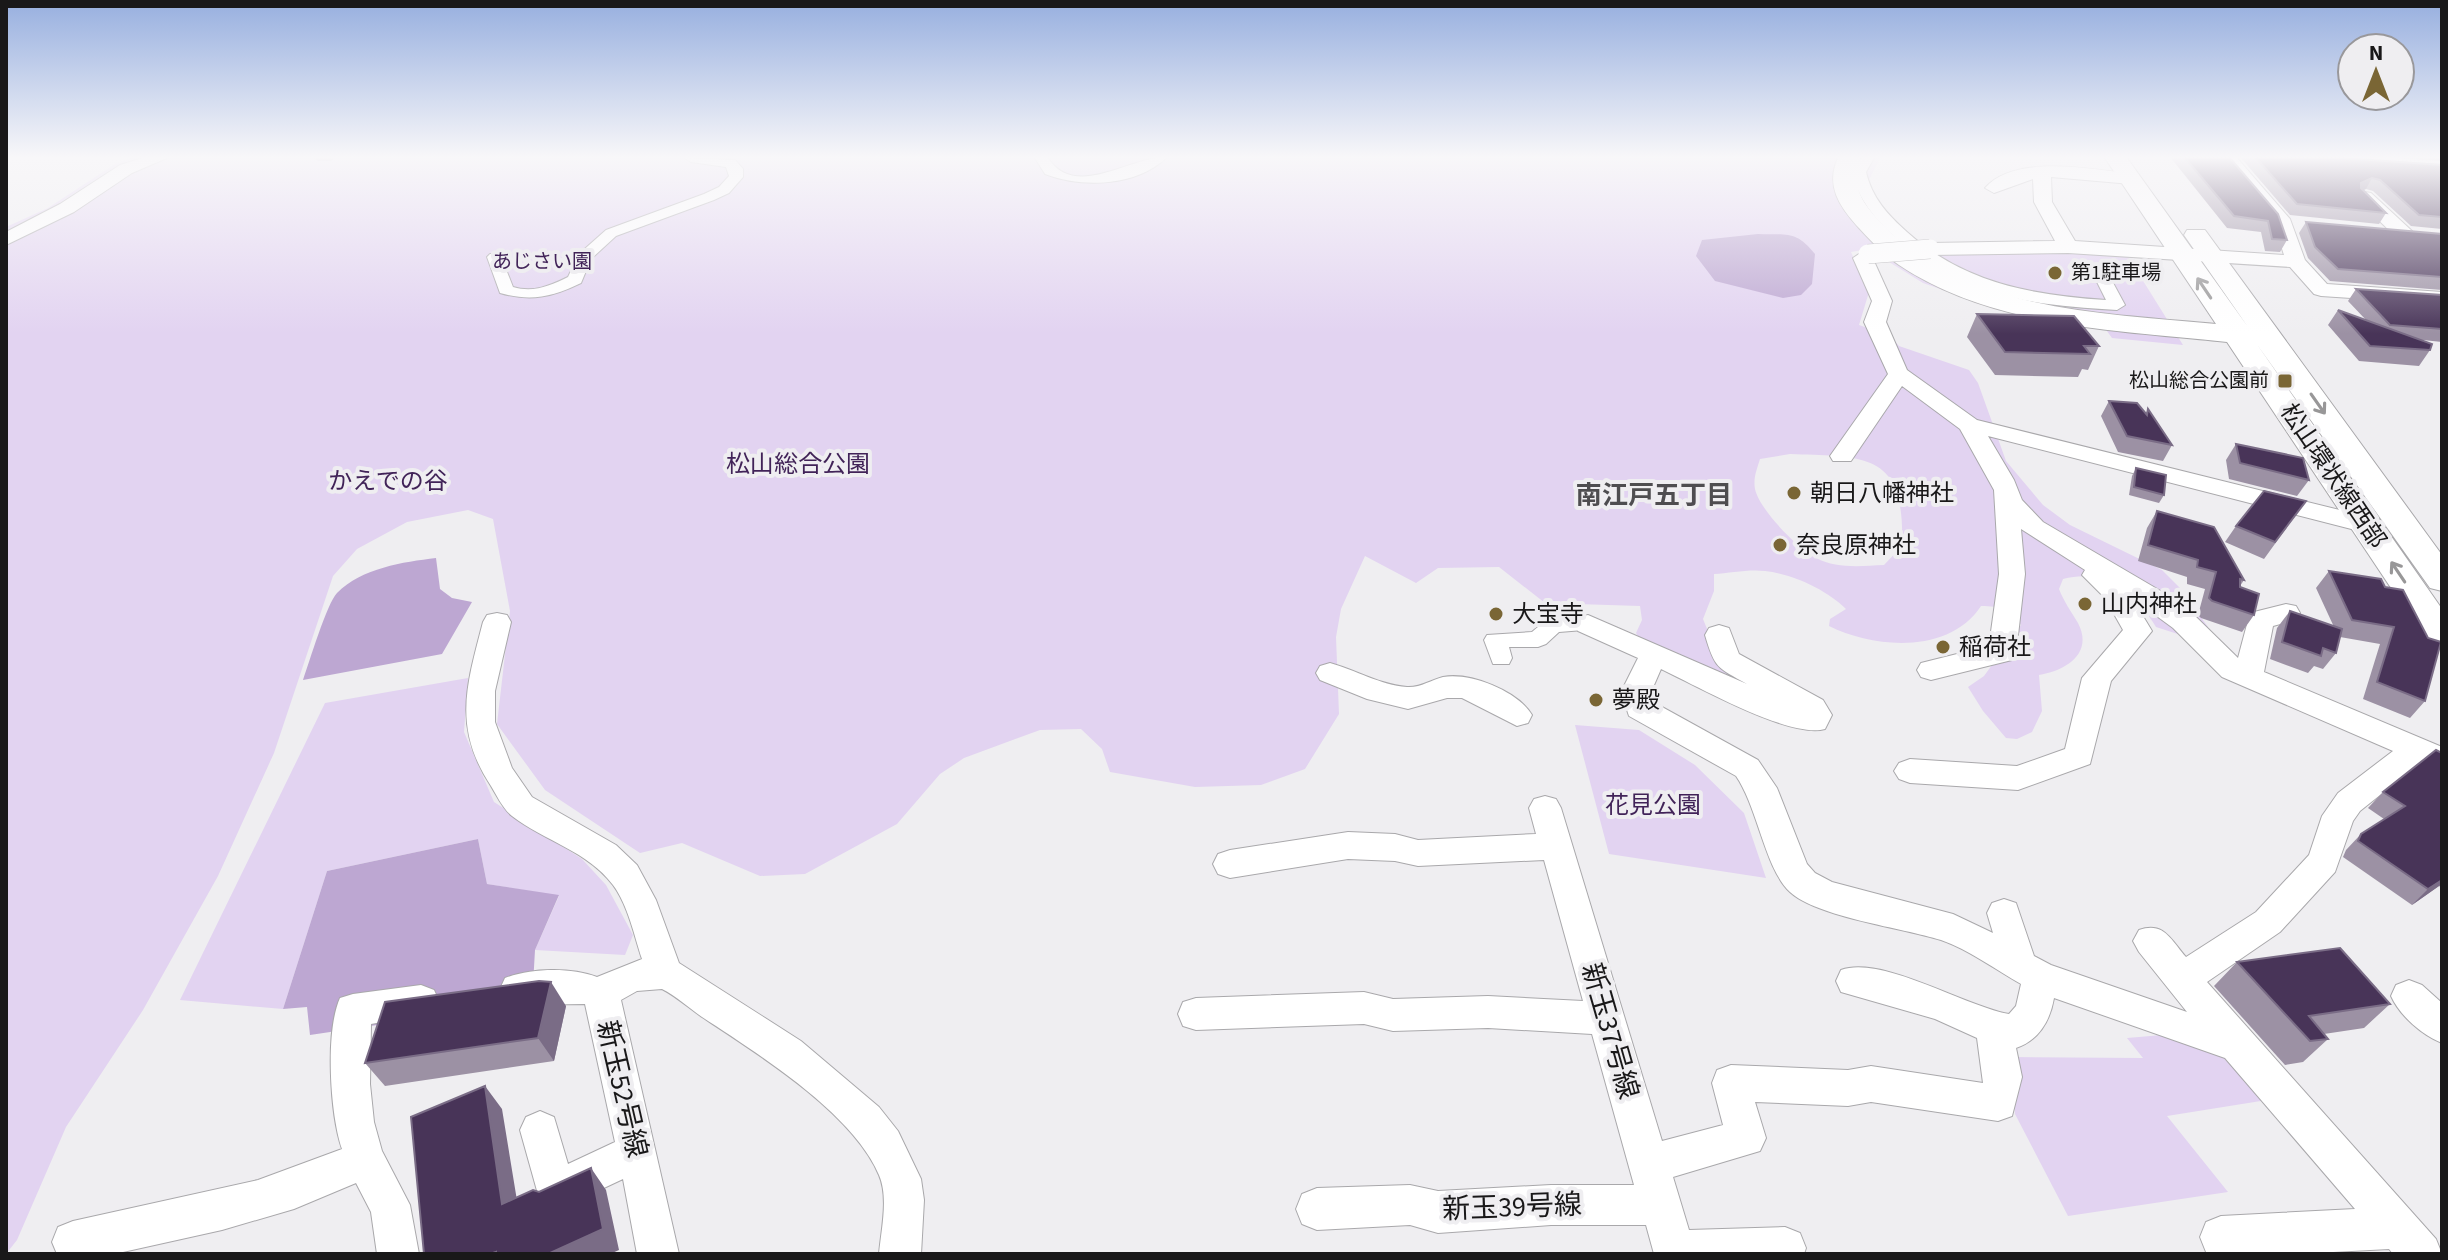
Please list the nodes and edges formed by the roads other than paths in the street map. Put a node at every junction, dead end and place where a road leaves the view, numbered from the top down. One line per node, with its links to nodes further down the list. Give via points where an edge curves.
1 (50, 217): 13 (street)
2 (655, 217): 17 (street, via 611,233 591,249 567,286 536,295 509,292)
3 (1862, 217): 21 (street, via 1907,260 1954,285 2022,307)
4 (1883, 217): 19 (street, via 1928,258 1976,282 1992,279 2024,289)
5 (2051, 217): 14 (street)
6 (2160, 217): 15 (street, 松山環状線西部)
7 (2176, 217): 16 (street, 松山環状線西部)
8 (2284, 217): 18 (street, via 2291,224)
9 (2386, 217): 11 (street)
10 (2375, 233): 11 (street)
11 (2405, 235): 12 (street)
12 (2430, 236)
13 (6, 239)
14 (2068, 246): 15 (street); 23 (street, bridge, via 2004,244 1868,254 1863,258 1867,272 1882,301 1875,322)
15 (2180, 252): 16 (street); 21 (street, 松山環状線西部, one-way to 15)
16 (2210, 255): 18 (street); 22 (street, 松山環状線西部)
17 (495, 257)
18 (2296, 262): 20 (street, via 2321,290)
19 (2109, 289)
20 (2442, 298)
21 (2236, 334): 22 (street); 27 (street, 松山環状線西部)
22 (2272, 338): 29 (street, 松山環状線西部, one-way to 29)
23 (1899, 374): 24 (street); 25 (street)
24 (1969, 425): 26 (street); 27 (street)
25 (1842, 456)
26 (2005, 491): 28 (street, via 2027,522); 37 (street, via 2012,574 2002,653)
27 (2367, 525): 34 (street, 松山環状線西部, one-way to 27)
28 (2069, 551): 39 (street, via 2154,599 2232,670); 42 (street, via 2115,592 2138,631 2097,678 2079,756 2018,778)
29 (2442, 580)
30 (2286, 613): 39 (street, via 2260,620)
31 (497, 622): 49 (street, via 480,691 480,722 498,772 521,806 604,854 625,875)
32 (1588, 624): 35 (street); 36 (street, via 1553,625 1538,639 1495,640)
33 (1719, 635): 35 (street, via 1727,660 1812,708 1814,721 1794,718)
34 (2442, 636)
35 (1654, 655): 48 (street, via 1636,692 1640,708 1747,768 1803,883 1823,894 1953,929)
36 (1501, 658)
37 (1931, 670)
38 (1330, 673): 40 (street, via 1410,698 1455,687 1487,697)
39 (2248, 677): 41 (street)
40 (1517, 715)
41 (2429, 755): 50 (street, via 2349,802 2338,816 2323,862 2268,922)
42 (1910, 771)
43 (1545, 808): 44 (street, 新玉37号線)
44 (1556, 846): 45 (street, via 1418,853 1350,845); 55 (street, 新玉37号線)
45 (1230, 864)
46 (2004, 913): 48 (street)
47 (2151, 941): 50 (street)
48 (2030, 972): 57 (street, via 2033,1013 2017,1031); 58 (street)
49 (665, 973): 52 (street, via 622,978); 72 (street, via 786,1050 882,1141 899,1171)
50 (2183, 979): 58 (street)
51 (1854, 981): 57 (street, via 1913,995)
52 (601, 994): 60 (street, 新玉52号線); 61 (street, 新玉52号線, via 582,987 473,994 353,1010 350,1068)
53 (2409, 996): 56 (street)
54 (1196, 1014): 55 (street, via 1364,1008 1393,1015)
55 (1606, 1017): 62 (street, 新玉37号線)
56 (2442, 1026)
57 (1994, 1030): 62 (street, via 2003,1077 1998,1103 1871,1084 1848,1088 1731,1083 1746,1138)
58 (2238, 1046): 66 (street)
59 (540, 1130): 60 (street, via 555,1191)
60 (637, 1152): 71 (street, 新玉52号線)
61 (364, 1159): 67 (street, via 308,1185 248,1203); 70 (street, 新玉52号線, via 395,1218)
62 (1649, 1164): 63 (street, 新玉37号線)
63 (1661, 1205): 64 (street, 新玉39号線, via 1438,1212 1410,1205); 69 (street, 新玉37号線)
64 (1317, 1209)
65 (2221, 1237): 66 (street)
66 (2410, 1241)
67 (73, 1242)
68 (1785, 1248): 69 (street)
69 (1674, 1253)
70 (398, 1254)
71 (658, 1254)
72 (900, 1254)

